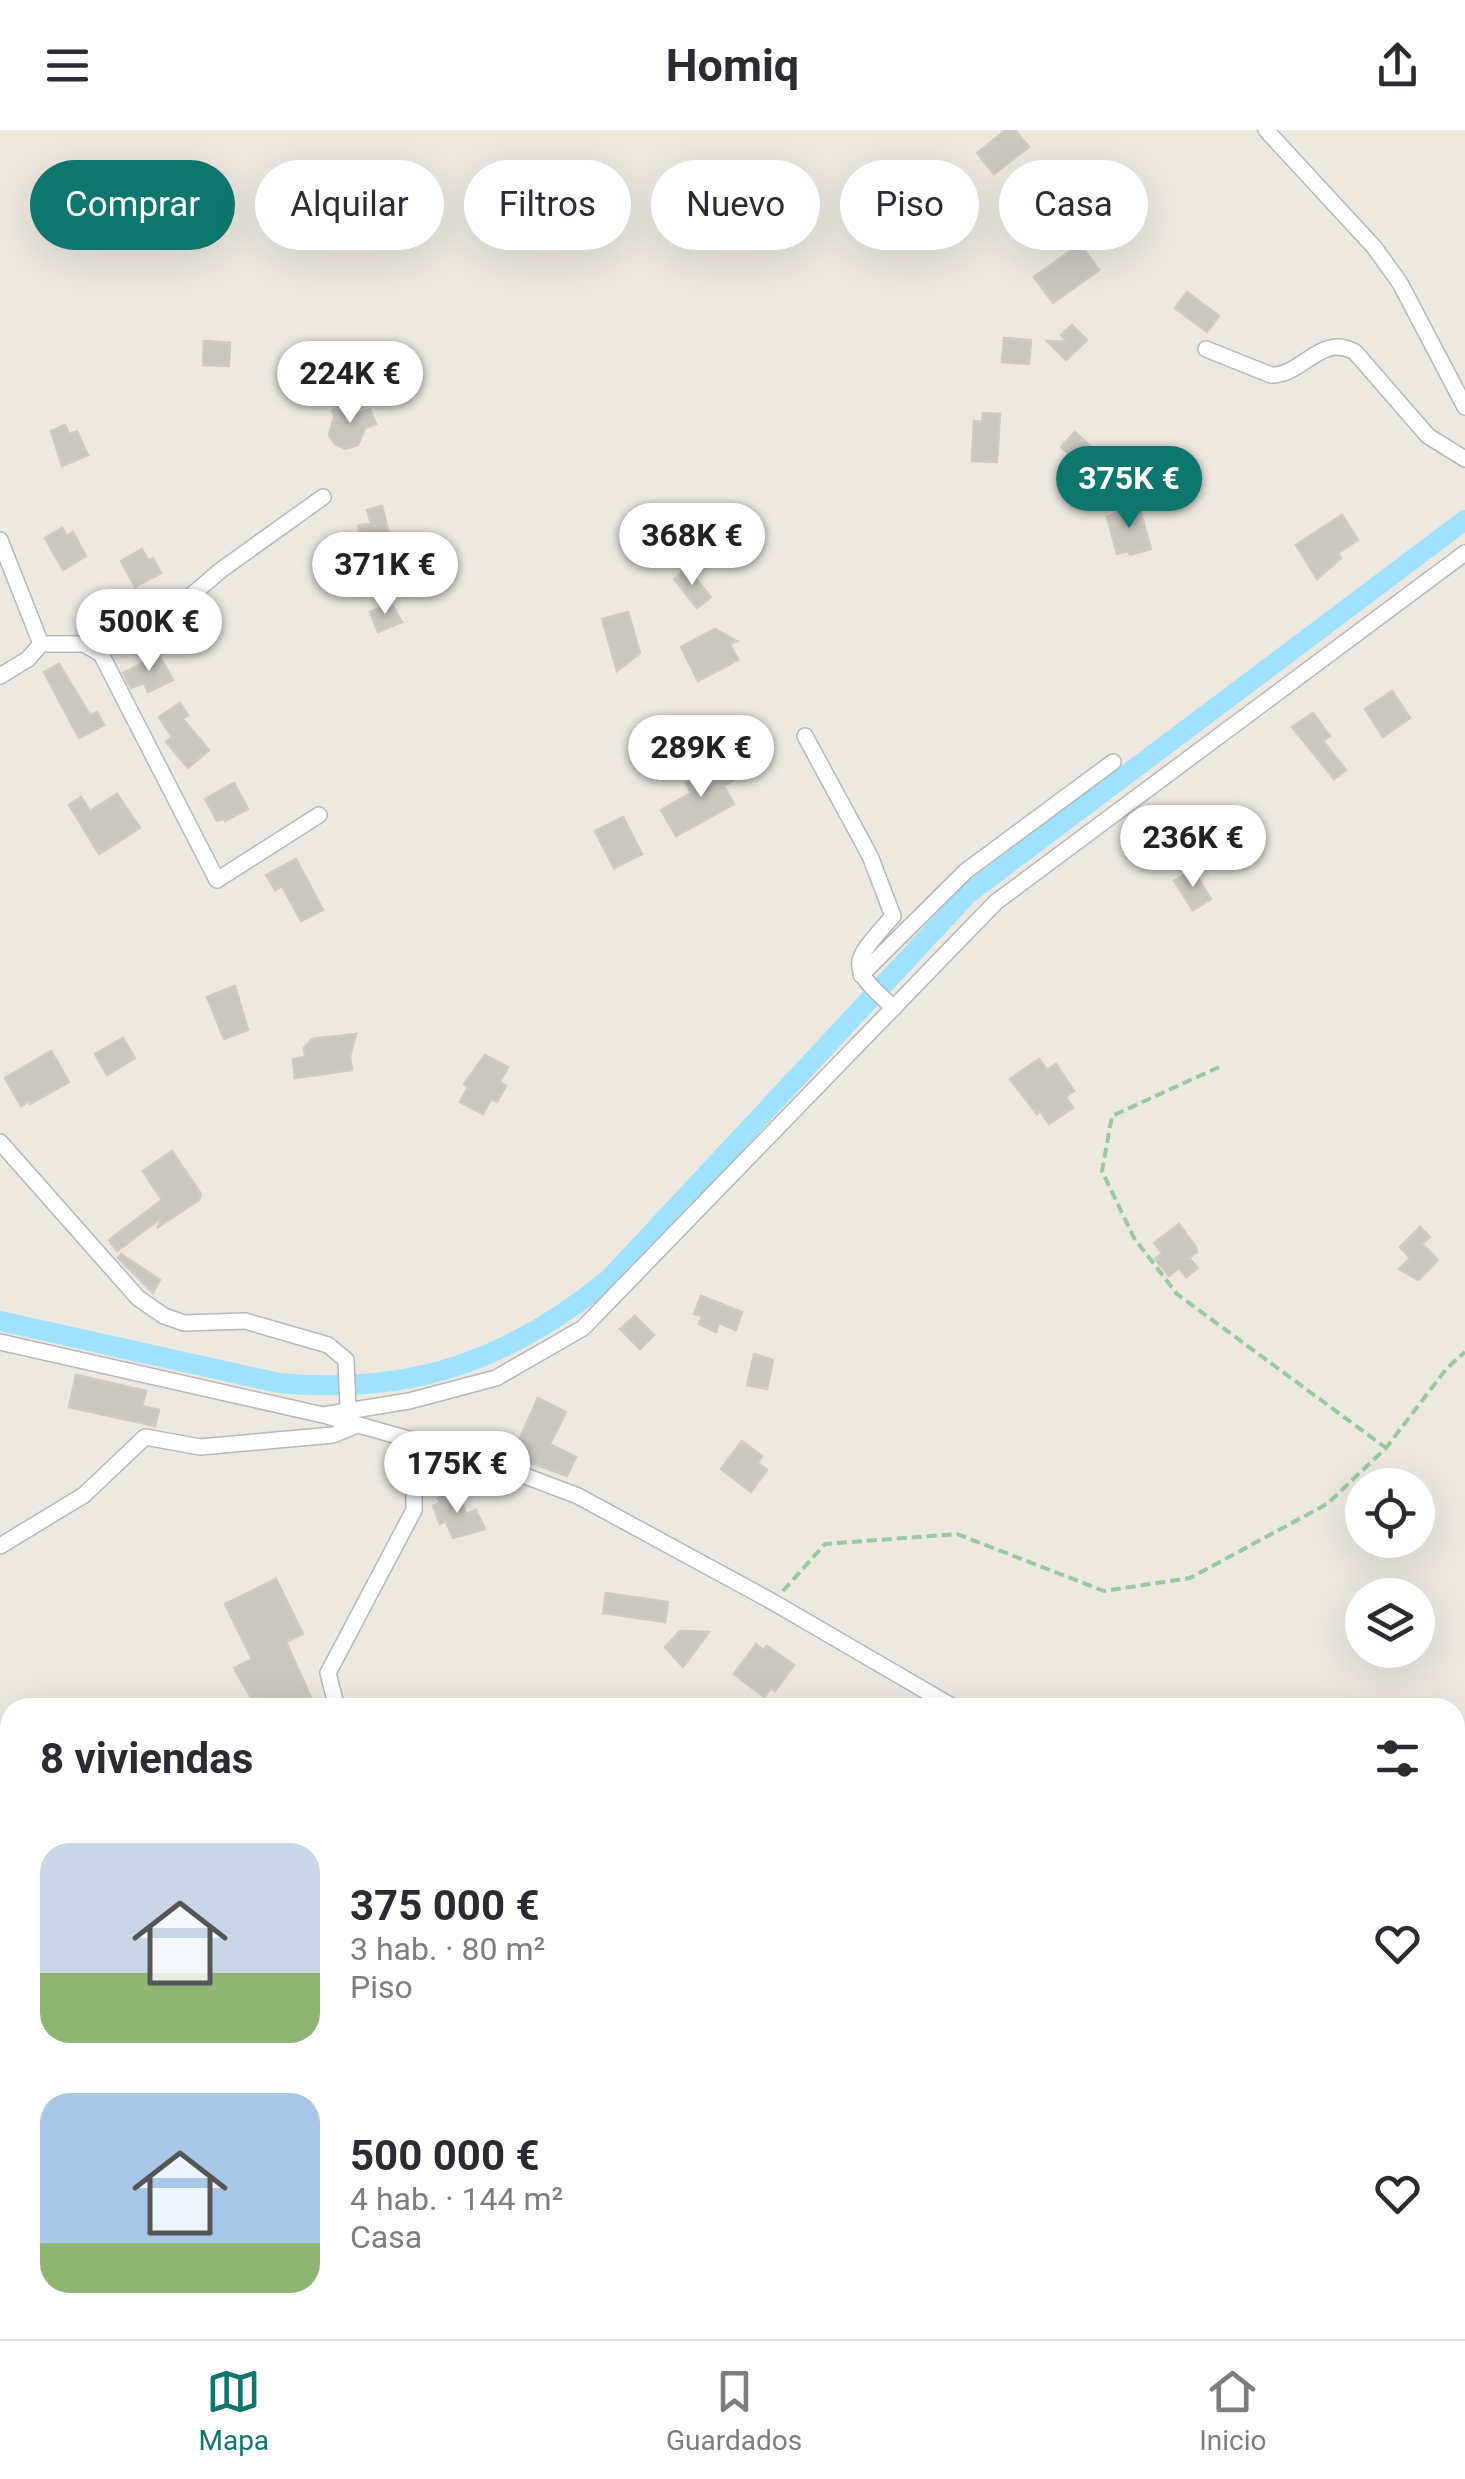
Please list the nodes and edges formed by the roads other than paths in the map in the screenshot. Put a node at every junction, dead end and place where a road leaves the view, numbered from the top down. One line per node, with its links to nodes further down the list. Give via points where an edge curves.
1 (1266, 130): 3 (street, via 1400,283)
2 (1206, 349): 4 (street, via 1282,375 1322,348 1344,346 1428,436)
3 (1465, 407)
4 (1465, 459)
5 (324, 496): 9 (street, via 152,629)
6 (0, 540): 8 (street)
7 (1465, 552): 15 (street, via 996,902)
8 (42, 644): 9 (street); 10 (street)
9 (84, 644): 13 (street, via 101,654 218,880)
10 (0, 676)
11 (805, 736): 14 (street, via 870,856 893,916 859,958)
12 (1114, 762): 14 (street, via 966,871)
13 (319, 815)
14 (862, 978): 15 (street)
15 (894, 1008): 18 (street, via 582,1328 496,1378)
16 (0, 1142): 18 (street, via 138,1298 184,1323 245,1321 328,1345 346,1360)
17 (0, 1342): 19 (street)
18 (348, 1409): 19 (street)
19 (323, 1415): 20 (street)
20 (357, 1424): 21 (street); 22 (street, via 333,1435 200,1447 145,1437 84,1495)
21 (414, 1440): 23 (street, via 414,1510 328,1673); 24 (street, via 578,1496)
22 (0, 1546)
23 (334, 1698)
24 (938, 1698)

